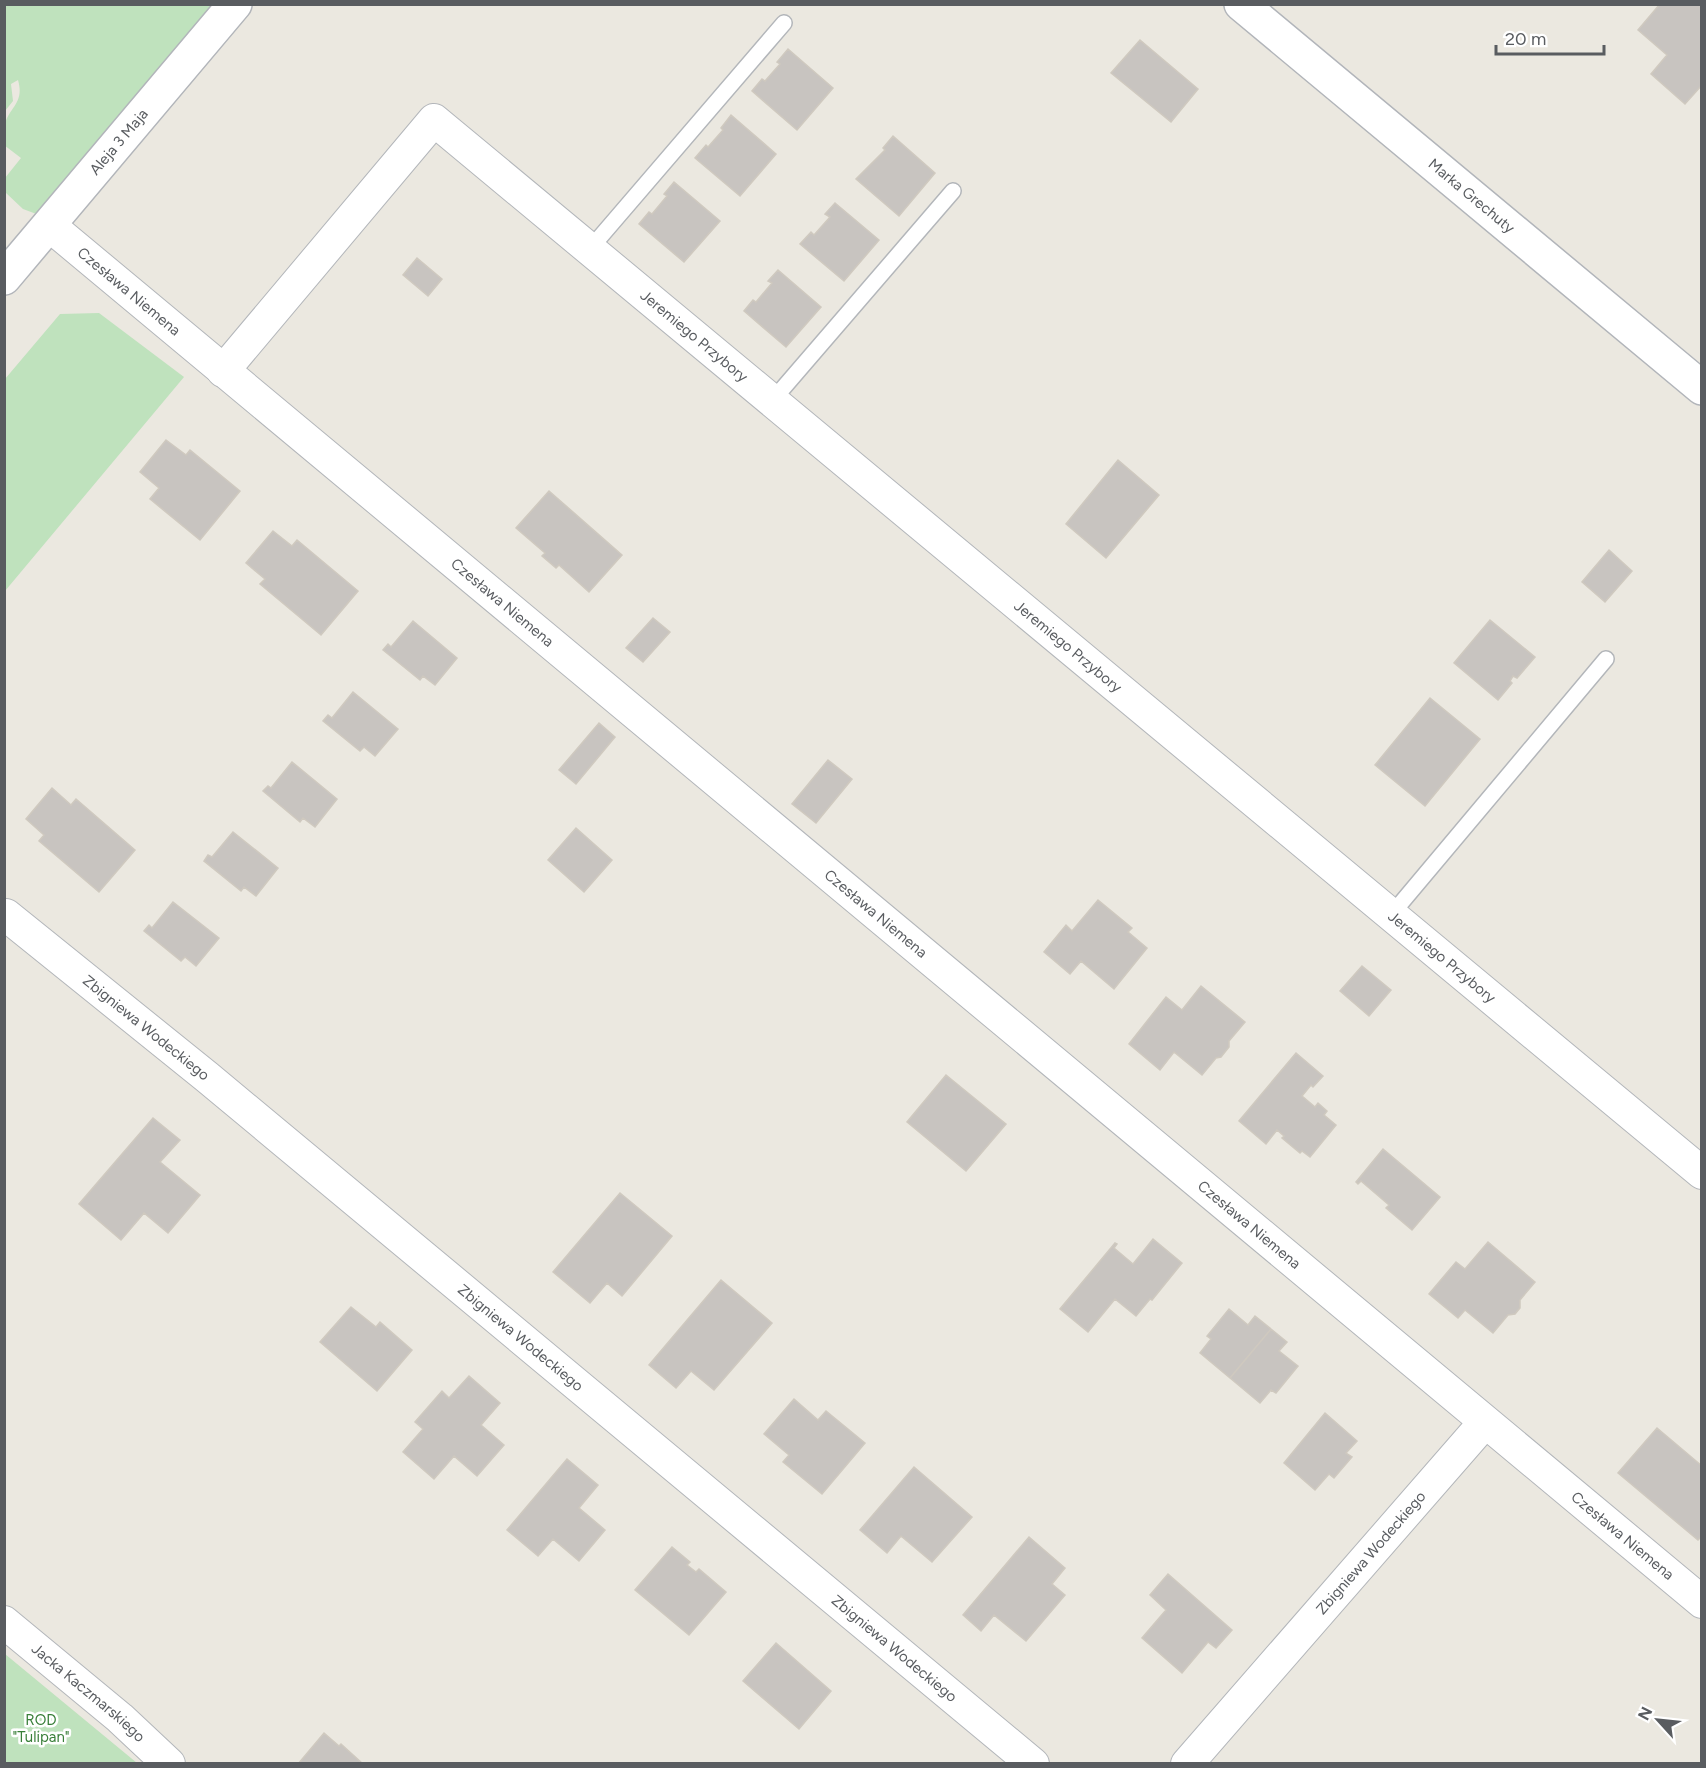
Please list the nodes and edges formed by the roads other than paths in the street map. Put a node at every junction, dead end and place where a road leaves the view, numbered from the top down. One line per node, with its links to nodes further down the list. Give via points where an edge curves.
1 (235, 4): 5 (street, Aleja 3 Maja)
2 (1240, 4): 9 (street, Marka Grechuty)
3 (784, 23): 6 (lane)
4 (953, 191): 10 (lane)
5 (49, 225): 7 (street, Aleja 3 Maja); 8 (street, Czesława Niemena)
6 (590, 250): 8 (street, Jeremiego Przybory, via 434,120); 10 (street, Jeremiego Przybory)
7 (4, 278)
8 (223, 371): 15 (street, Czesława Niemena)
9 (1701, 388)
10 (772, 401): 13 (street, Jeremiego Przybory)
11 (1606, 659): 13 (lane)
12 (6, 915): 19 (street, Zbigniewa Wodeckiego, via 217,1085)
13 (1391, 915): 14 (street, Jeremiego Przybory)
14 (1701, 1173)
15 (1485, 1422): 16 (street, Czesława Niemena); 20 (street, Zbigniewa Wodeckiego)
16 (1701, 1602)
17 (4, 1623): 18 (street, Jacka Kaczmarskiego, via 120,1718)
18 (169, 1764)
19 (1033, 1764)
20 (1187, 1764)

